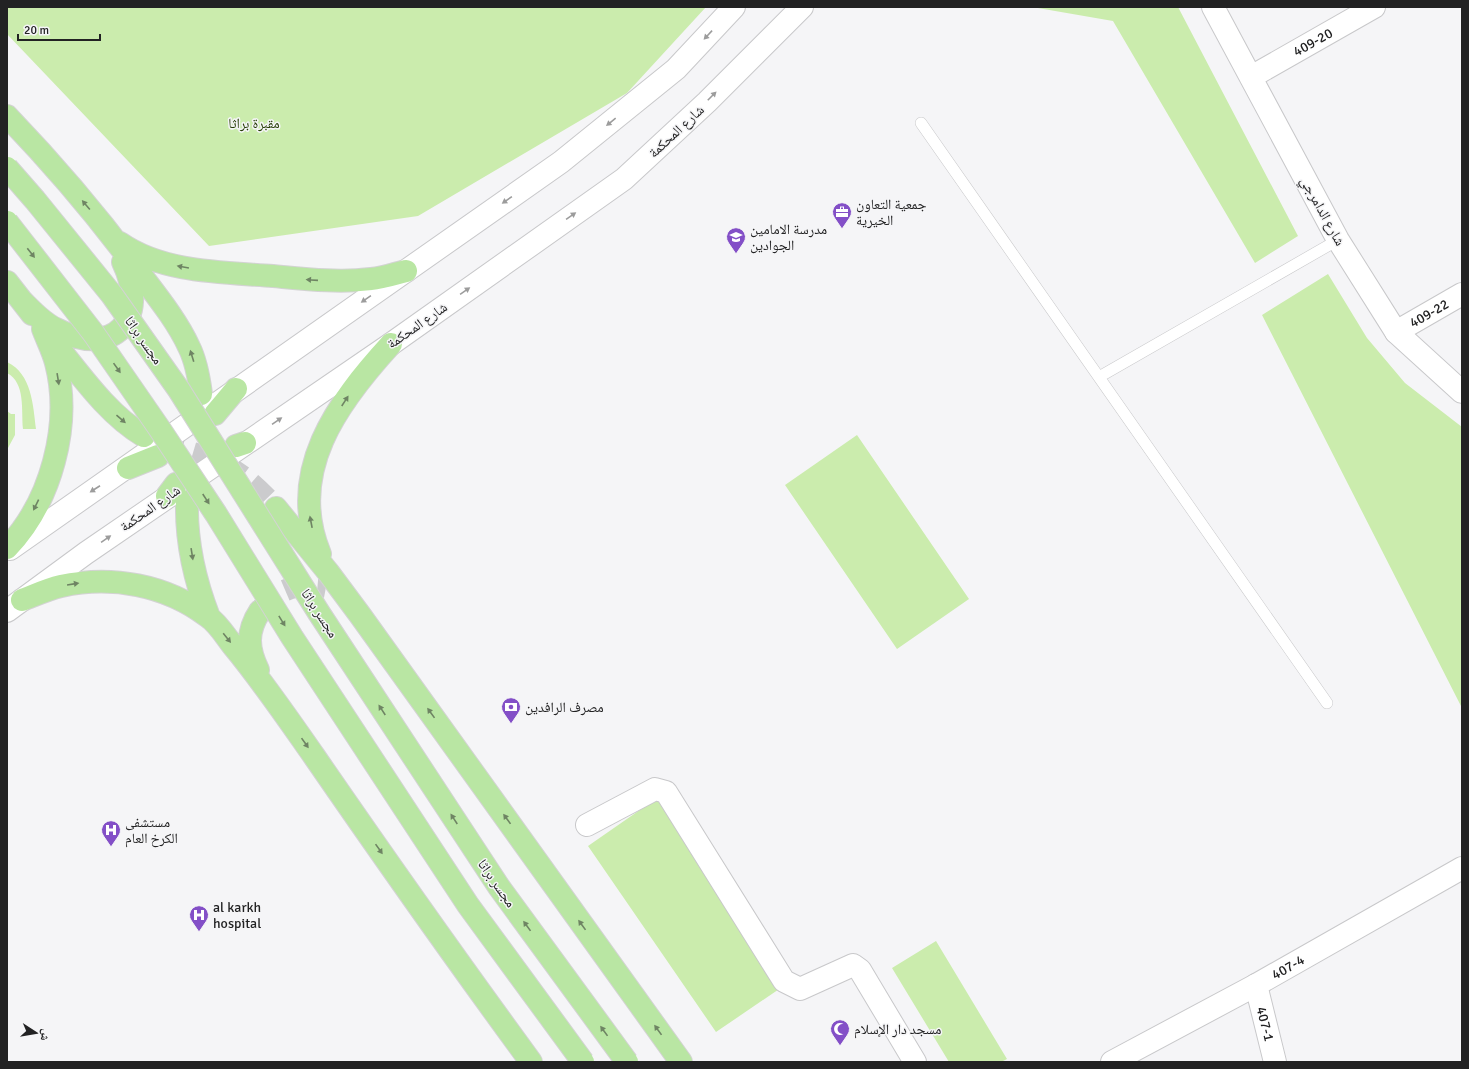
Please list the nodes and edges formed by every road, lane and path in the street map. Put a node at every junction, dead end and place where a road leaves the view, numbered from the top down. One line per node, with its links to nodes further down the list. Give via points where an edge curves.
1 (734, 7): 12 (main road, one-way to 12, via 676,69 567,157)
2 (802, 7): 17 (main road, شارع المحكمة, one-way to 2, via 624,179 707,102)
3 (1213, 7): 5 (main road, شارع الدامرجي)
4 (1374, 7): 5 (main road, 409-20)
5 (1251, 77): 11 (main road, شارع الدامرجي)
6 (7, 116): 10 (main road, one-way to 6, via 47,158)
7 (921, 123): 18 (lane)
8 (7, 168): 41 (main road, مجسر براثا, one-way to 8, bridge, via 499,887 320,613 180,390 112,295)
9 (7, 222): 40 (main road, one-way to 40, bridge, via 94,334 159,428 292,637 468,905)
10 (109, 232): 12 (main road, one-way to 10, via 371,279 343,281 198,269 146,257 127,248); 13 (main road, via 133,288 130,315 124,326 115,334 92,340 66,334 44,322); 21 (main road, one-way to 10, via 190,348 169,313)
11 (1338, 240): 16 (main road, شارع الدامرجي); 18 (lane)
12 (406, 271): 19 (main road, one-way to 19)
13 (13, 292): 15 (main road)
14 (1462, 294): 16 (main road, 409-22)
15 (43, 329): 23 (main road, one-way to 23, via 119,418); 28 (main road, one-way to 28, via 56,363 60,391 57,452 34,510 17,538)
16 (1396, 332): 20 (main road, شارع الدامرجي)
17 (391, 344): 26 (main road, شارع المحكمة, one-way to 17, via 240,444); 30 (main road, one-way to 17, via 314,540 308,508 310,476 317,449 356,384)
18 (1099, 377): 35 (lane)
19 (236, 389): 22 (main road); 25 (main road)
20 (1462, 392)
21 (201, 394)
22 (215, 414)
23 (144, 436)
24 (158, 456): 25 (main road)
25 (128, 468): 29 (main road, one-way to 29)
26 (177, 494): 31 (main road, شارع المحكمة, one-way to 26); 33 (main road, one-way to 33, via 200,594)
27 (276, 508): 30 (main road)
28 (7, 548)
29 (7, 551)
30 (327, 579): 42 (main road, one-way to 30, via 360,615)
31 (15, 605): 33 (main road, one-way to 33, via 67,585 99,581 116,582 138,585 176,597)
32 (260, 611): 34 (main road, via 250,632 249,649)
33 (209, 617): 34 (main road, one-way to 34)
34 (263, 683): 39 (main road, one-way to 39)
35 (1327, 703)
36 (587, 825): 43 (main road, via 655,789 666,792 784,980 800,990 853,964 860,970)
37 (1462, 868): 38 (main road, 407-4)
38 (1256, 985): 44 (main road, 407-4); 45 (main road, 407-1)
39 (531, 1062)
40 (583, 1062)
41 (627, 1062)
42 (681, 1062)
43 (915, 1062)
44 (1112, 1062)
45 (1275, 1062)

